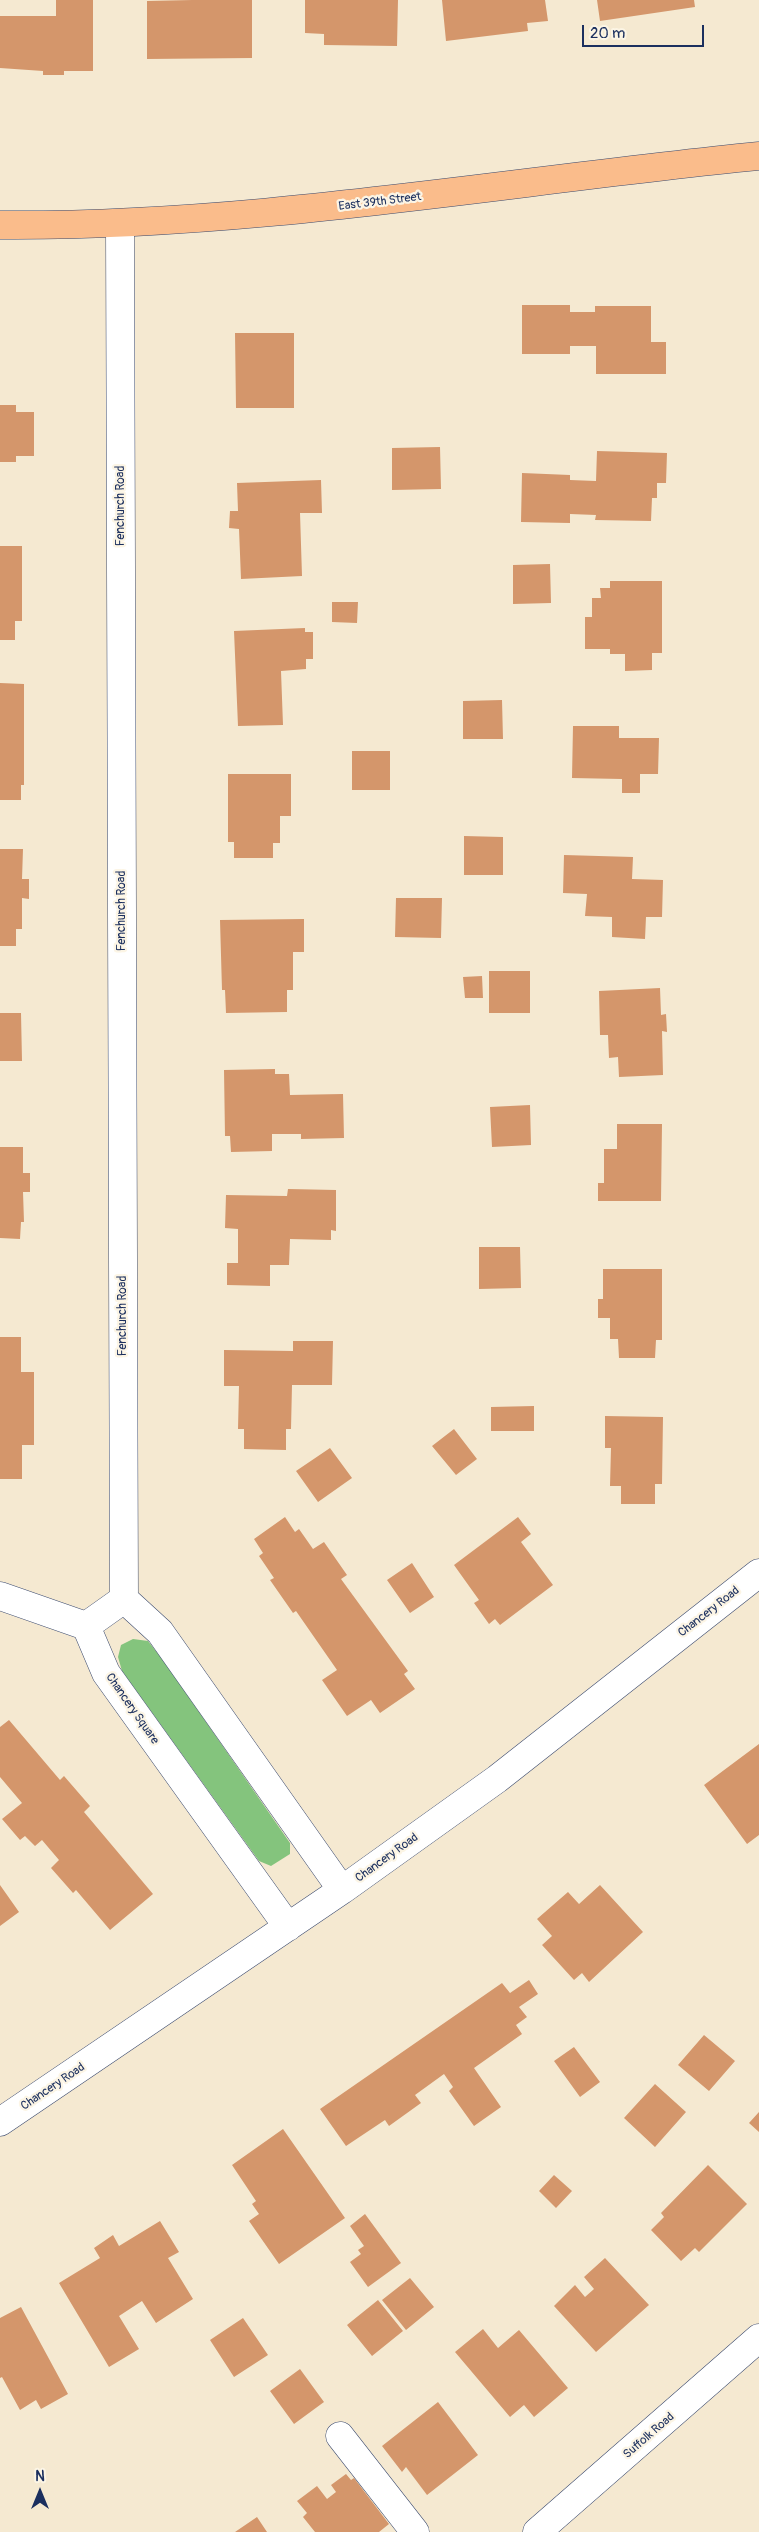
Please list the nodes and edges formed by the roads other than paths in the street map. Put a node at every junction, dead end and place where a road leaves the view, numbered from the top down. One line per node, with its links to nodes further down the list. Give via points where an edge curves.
1 (759, 156): 2 (main road, East 39th Street, via 340,207)
2 (120, 224): 3 (main road, East 39th Street); 6 (street, Fenchurch Road)
3 (0, 225)
4 (759, 1573): 8 (street, Chancery Road, via 497,1779)
5 (0, 1596): 7 (street)
6 (124, 1599): 7 (street); 8 (street, via 160,1632)
7 (86, 1626): 9 (street, Chancery Square, via 106,1673)
8 (342, 1890): 9 (street, Chancery Road)
9 (288, 1928): 10 (street, Chancery Road)
10 (0, 2122)
11 (759, 2338): 14 (street, Suffolk Road)
12 (340, 2436): 13 (street)
13 (415, 2532)
14 (537, 2532)

